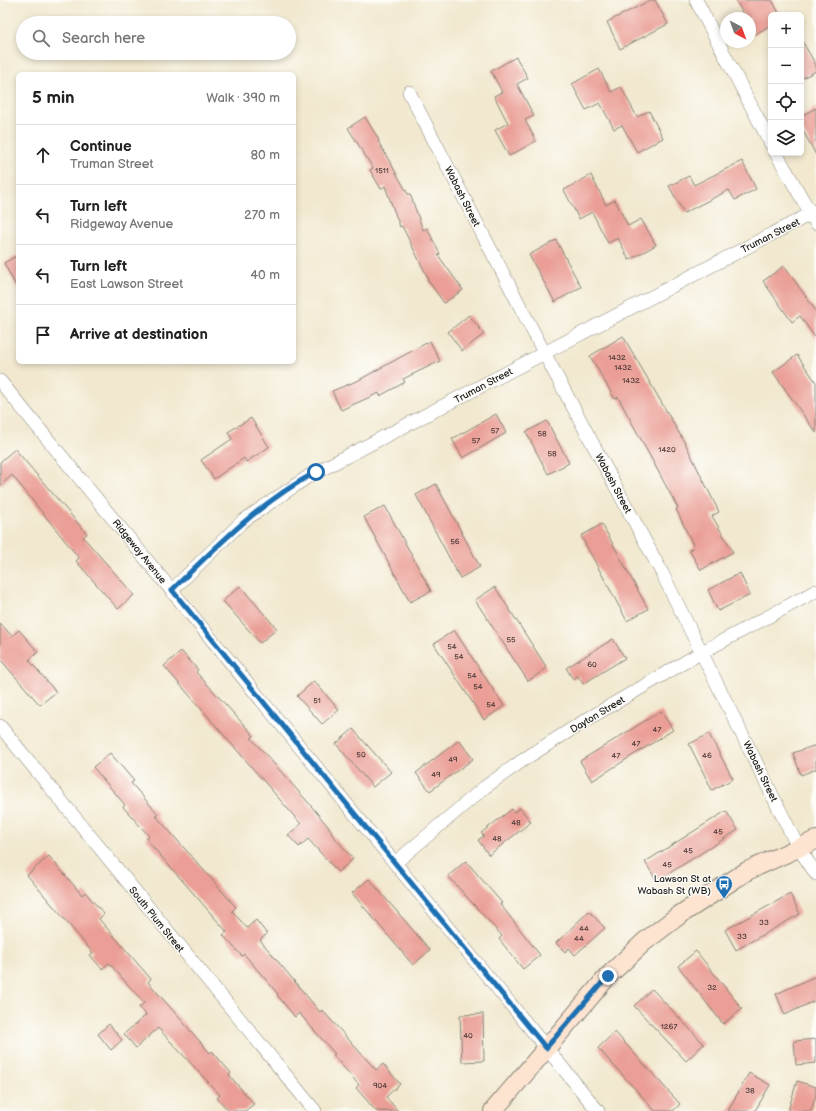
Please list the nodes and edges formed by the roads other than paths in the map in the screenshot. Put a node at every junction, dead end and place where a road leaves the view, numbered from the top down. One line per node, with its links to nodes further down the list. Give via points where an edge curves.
1 (696, 0): 3 (street)
2 (409, 92): 6 (street, Wabash Street)
3 (768, 138)
4 (778, 156): 5 (street)
5 (814, 216): 6 (street, Truman Street, via 647,298)
6 (544, 353): 8 (street, Truman Street, via 289,488 243,521); 10 (street, Wabash Street)
7 (0, 381): 8 (street, Ridgeway Avenue)
8 (172, 590): 14 (street, Ridgeway Avenue)
9 (816, 592): 10 (street, Dayton Street)
10 (702, 652): 13 (street, Wabash Street); 14 (street, Dayton Street, via 526,758 485,787)
11 (0, 726): 17 (street, South Plum Street)
12 (816, 840): 13 (street)
13 (798, 847): 15 (street, Wabash Street); 16 (street, via 747,871 711,893 644,942 608,976)
14 (394, 863): 16 (street, Ridgeway Avenue)
15 (816, 874)
16 (546, 1048): 18 (street); 19 (street, Ridgeway Avenue)
17 (315, 1111)
18 (493, 1111)
19 (598, 1111)

